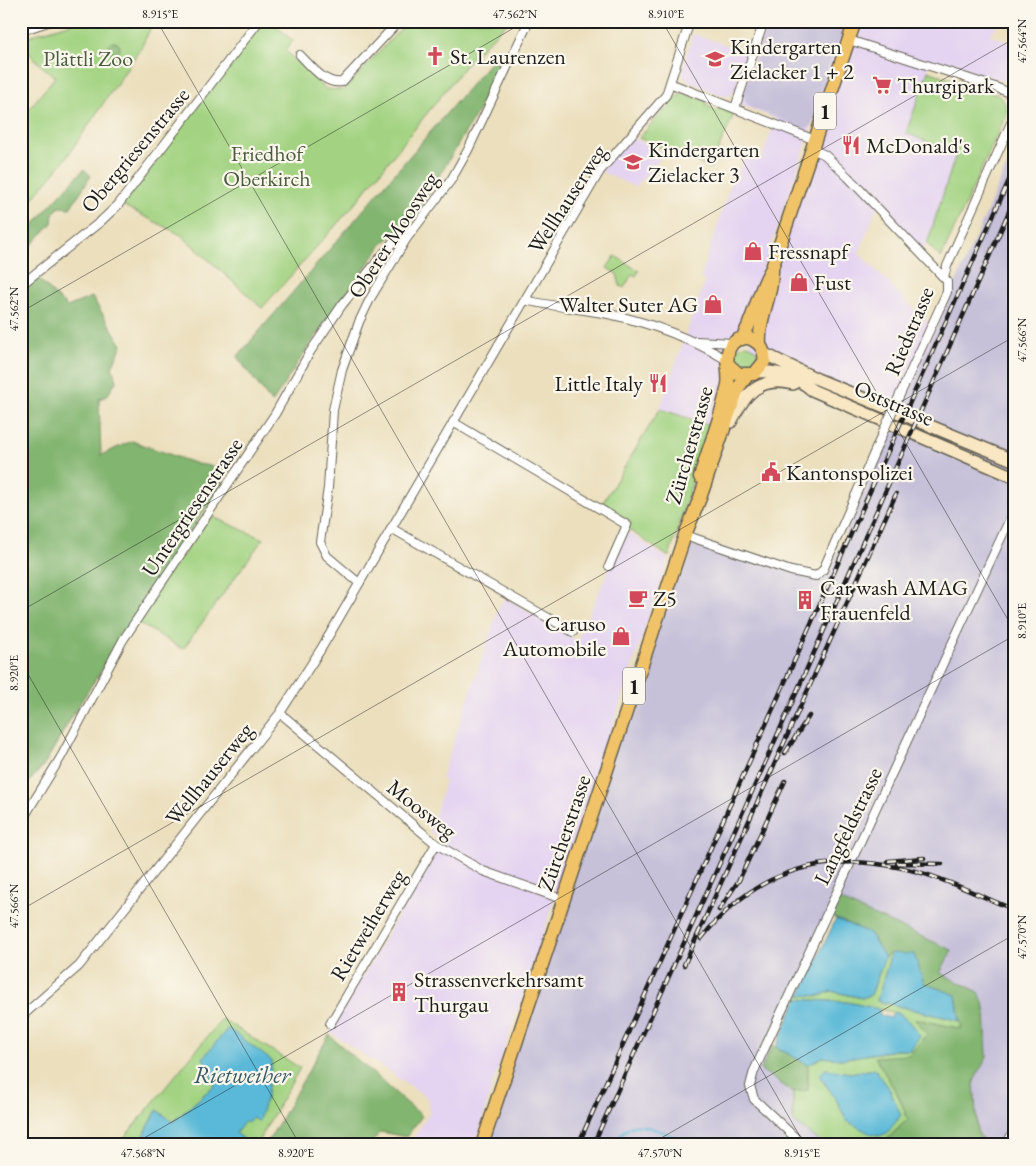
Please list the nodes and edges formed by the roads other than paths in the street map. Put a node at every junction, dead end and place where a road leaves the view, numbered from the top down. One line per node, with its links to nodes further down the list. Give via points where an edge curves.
1 (51, 21): 8 (street)
2 (260, 21): 21 (street, Obergriesenstrasse, via 118,205)
3 (399, 21): 10 (street, via 342,82 326,79)
4 (529, 21): 16 (street, Oberer Moosweg, via 468,150 451,180)
5 (690, 21): 11 (street, Wellhauserweg)
6 (764, 21): 13 (street)
7 (855, 21): 9 (main road, 1)
8 (21, 31)
9 (849, 40): 12 (street, via 995,87); 15 (main road, 1)
10 (300, 55)
11 (672, 84): 13 (street); 22 (street, Wellhauserweg, via 655,110 600,171)
12 (1015, 98)
13 (736, 108): 15 (street)
14 (1015, 114): 17 (street)
15 (814, 145): 18 (street, Riedstrasse); 19 (main road, 1)
16 (413, 228): 37 (street, Oberer Moosweg, via 364,310 342,370 333,410 328,488 320,542 327,556); 40 (street, Untergriesenstrasse, via 392,243 342,305 310,352 276,414 123,640 61,757)
17 (950, 259): 18 (street); 20 (street)
18 (931, 263): 20 (street, Riedstrasse)
19 (772, 268): 24 (main road, 1, via 762,284 750,323); 25 (main road, 1, via 773,285 760,326)
20 (944, 277): 35 (street, Riedstrasse, bridge, via 947,292 823,570 816,576 791,571)
21 (21, 285)
22 (525, 300): 23 (street, via 613,315); 29 (street, Wellhauserweg)
23 (694, 341): 24 (street); 26 (street)
24 (737, 341): 25 (main road, via 751,339); 26 (main road, via 728,351)
25 (762, 349): 27 (main road, via 764,362); 31 (main road, Oststrasse, via 826,383)
26 (729, 363): 27 (main road, via 739,374); 35 (main road, Zürcherstrasse / 1, via 728,387 694,495)
27 (752, 374): 28 (main road, Oststrasse, via 773,371 802,382); 30 (main road, Zürcherstrasse / 1, via 738,388)
28 (812, 390): 30 (main road, via 778,381 752,390 739,406); 32 (main road, Oststrasse)
29 (453, 422): 34 (street, Wellhauserweg); 36 (street, via 627,525)
30 (719, 446): 35 (main road, Zürcherstrasse / 1)
31 (1015, 461)
32 (1014, 476)
33 (1015, 508): 47 (street, Langfeldstrasse, via 754,1071 750,1086 754,1099)
34 (391, 528): 37 (street, Wellhauserweg); 38 (street)
35 (685, 535): 42 (main road, Zürcherstrasse / 1)
36 (609, 566)
37 (359, 583): 39 (street, Wellhauserweg)
38 (573, 632)
39 (280, 713): 41 (street, Moosweg); 43 (street, Wellhauserweg, via 79,966)
40 (21, 822)
41 (436, 844): 42 (street, Moosweg, via 482,871); 44 (street, Rietweiherweg)
42 (562, 898): 46 (main road, Zürcherstrasse / 1)
43 (21, 1017)
44 (330, 1024)
45 (1015, 1129): 48 (street)
46 (482, 1145)
47 (803, 1145)
48 (1006, 1145)

